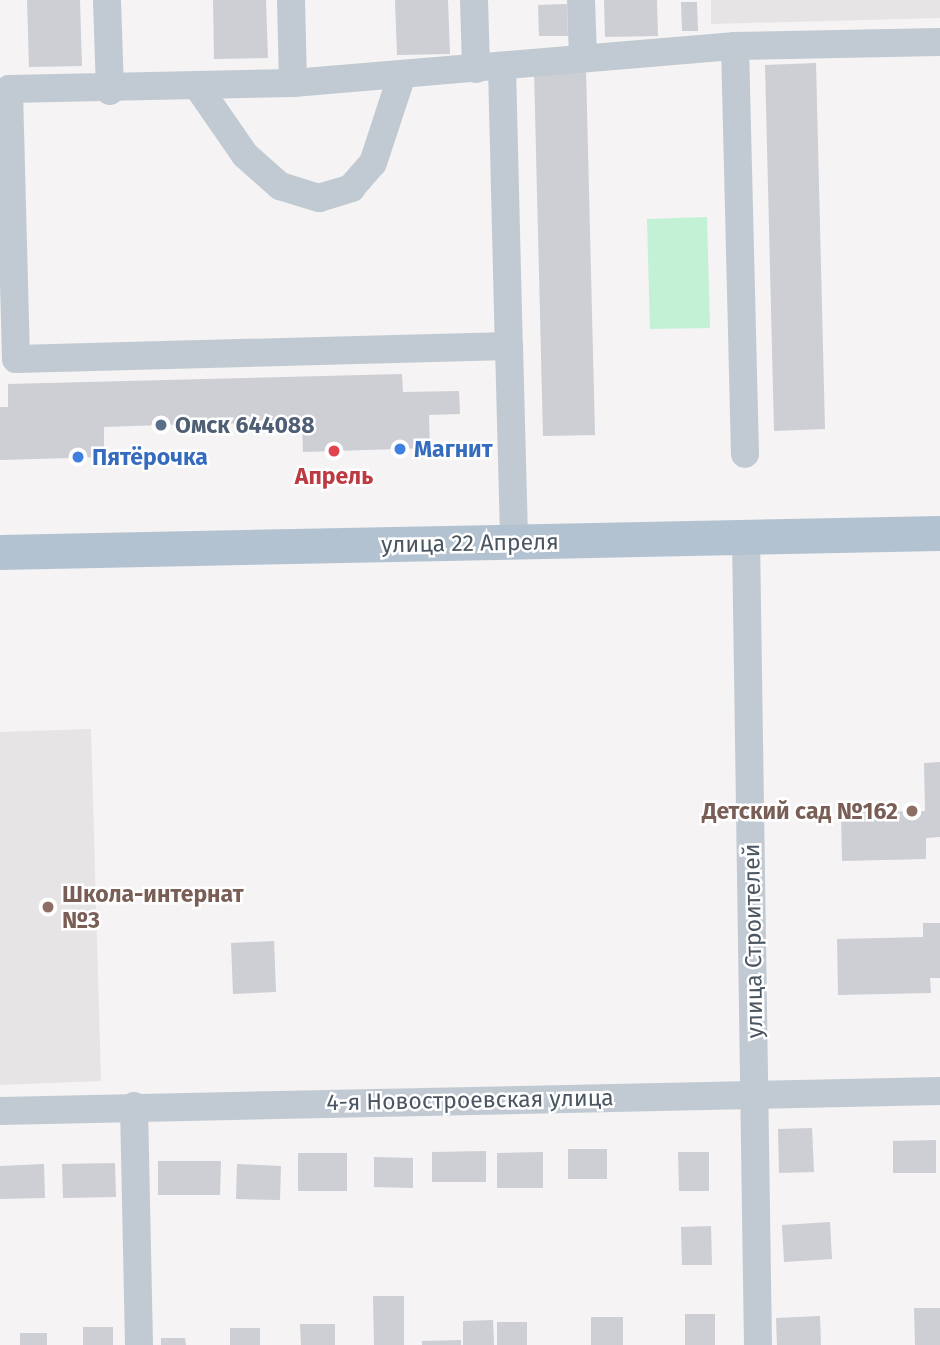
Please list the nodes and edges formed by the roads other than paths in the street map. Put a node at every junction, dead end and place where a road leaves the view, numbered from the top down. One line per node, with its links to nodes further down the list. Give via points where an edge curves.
1 (107, 0): 12 (street)
2 (291, 0): 10 (street)
3 (474, 0): 8 (street)
4 (581, 0): 7 (street)
5 (940, 42): 6 (street)
6 (735, 46): 7 (street); 14 (street)
7 (583, 58): 8 (street)
8 (489, 68): 9 (street); 13 (street)
9 (402, 75): 10 (street); 11 (street, via 373,163 351,188 319,198 280,186 245,155)
10 (293, 83): 11 (street)
11 (198, 87): 12 (street)
12 (110, 91): 13 (street, via 9,89 16,359)
13 (509, 346): 17 (street)
14 (745, 454)
15 (940, 533): 16 (main road, улица 22 Апреля)
16 (747, 538): 17 (main road, улица 22 Апреля); 20 (street, улица Строителей)
17 (513, 542): 18 (main road, улица 22 Апреля)
18 (0, 552)
19 (940, 1091): 20 (street, 4-я Новостроевская улица)
20 (755, 1096): 21 (street, 4-я Новостроевская улица); 24 (street, улица Строителей)
21 (134, 1106): 22 (street, 4-я Новостроевская улица); 23 (street)
22 (0, 1111)
23 (139, 1345)
24 (758, 1345)

